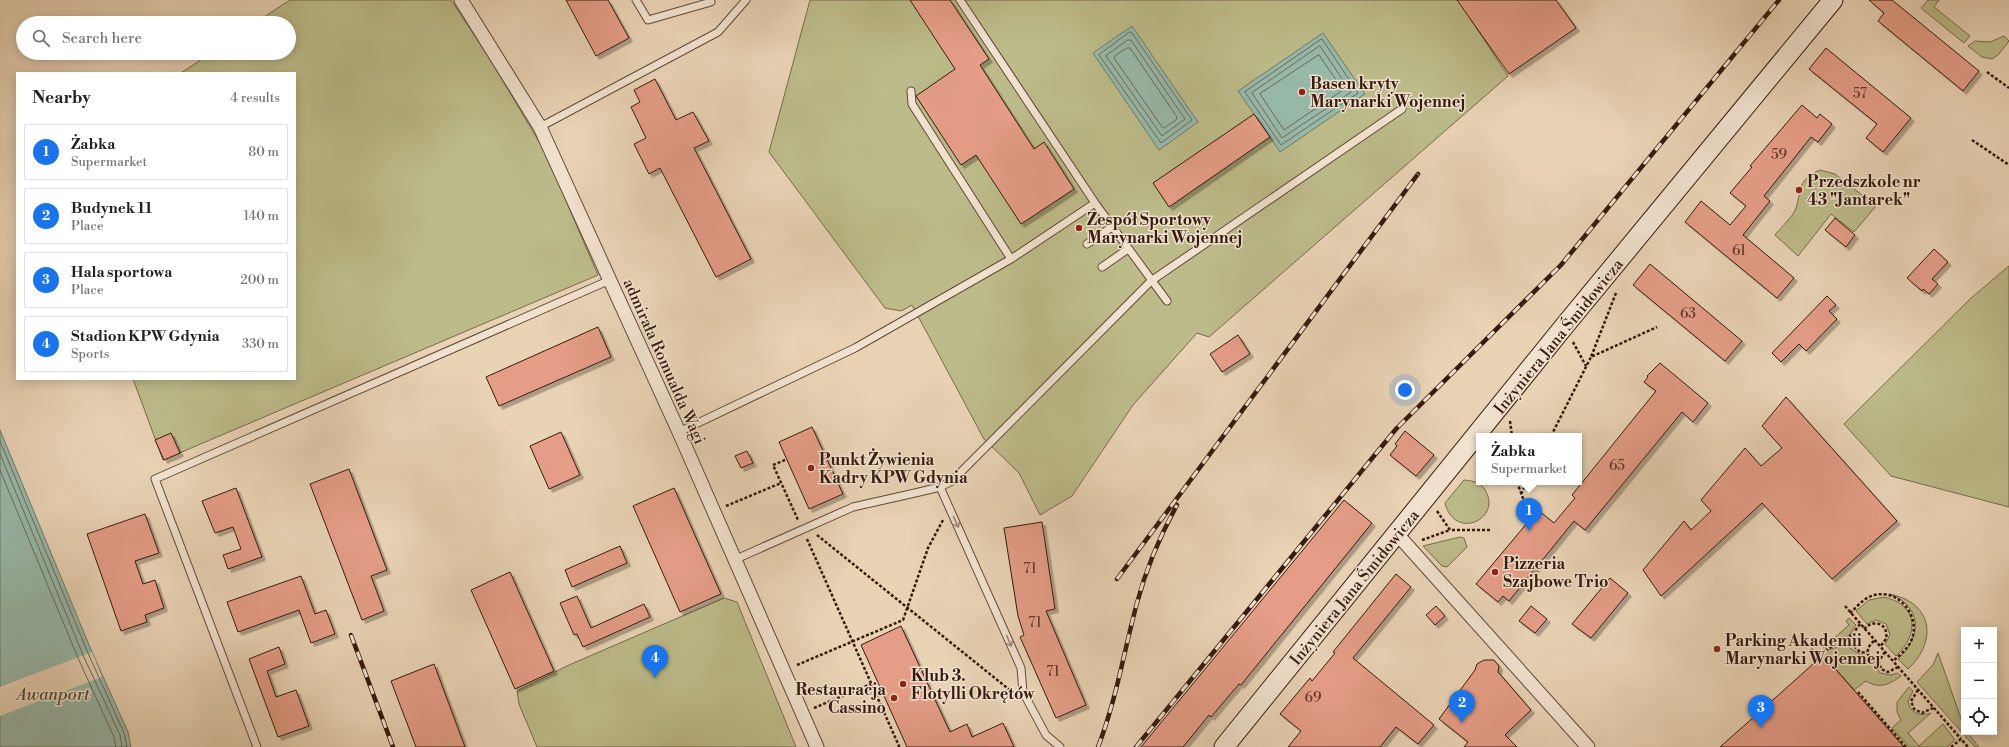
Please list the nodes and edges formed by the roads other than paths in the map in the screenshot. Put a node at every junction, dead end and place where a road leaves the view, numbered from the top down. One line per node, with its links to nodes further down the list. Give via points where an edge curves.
1 (461, 0): 9 (street, admirała Romualda Wagi)
2 (636, 0): 6 (lane, via 648,20)
3 (746, 0): 9 (lane, via 718,32)
4 (960, 0): 10 (lane)
5 (1834, 0): 20 (street, Inżyniera Jana Śmidowicza, via 1566,324)
6 (711, 2)
7 (911, 91): 14 (lane, via 912,104)
8 (1402, 109): 17 (lane)
9 (540, 127): 16 (street, admirała Romualda Wagi)
10 (1095, 203): 11 (lane); 14 (lane)
11 (1112, 227): 12 (lane); 13 (lane)
12 (1087, 244)
13 (1128, 249): 15 (lane); 17 (lane)
14 (1011, 259): 19 (lane, via 855,348)
15 (1102, 267)
16 (610, 280): 19 (street, admirała Romualda Wagi); 25 (lane, via 155,479)
17 (1151, 281): 18 (lane); 22 (lane, via 963,471)
18 (1167, 301)
19 (679, 432): 24 (street, admirała Romualda Wagi)
20 (1483, 433)
21 (1476, 442): 23 (street, Inżyniera Jana Śmidowicza)
22 (940, 487): 24 (lane, via 853,507); 27 (lane, one-way to 27, via 1021,668 1023,692 1046,735)
23 (1401, 540): 28 (street, Inżyniera Jana Śmidowicza); 29 (street)
24 (734, 560): 26 (street, admirała Romualda Wagi)
25 (257, 747)
26 (817, 747)
27 (1060, 747)
28 (1224, 747)
29 (1588, 747)

